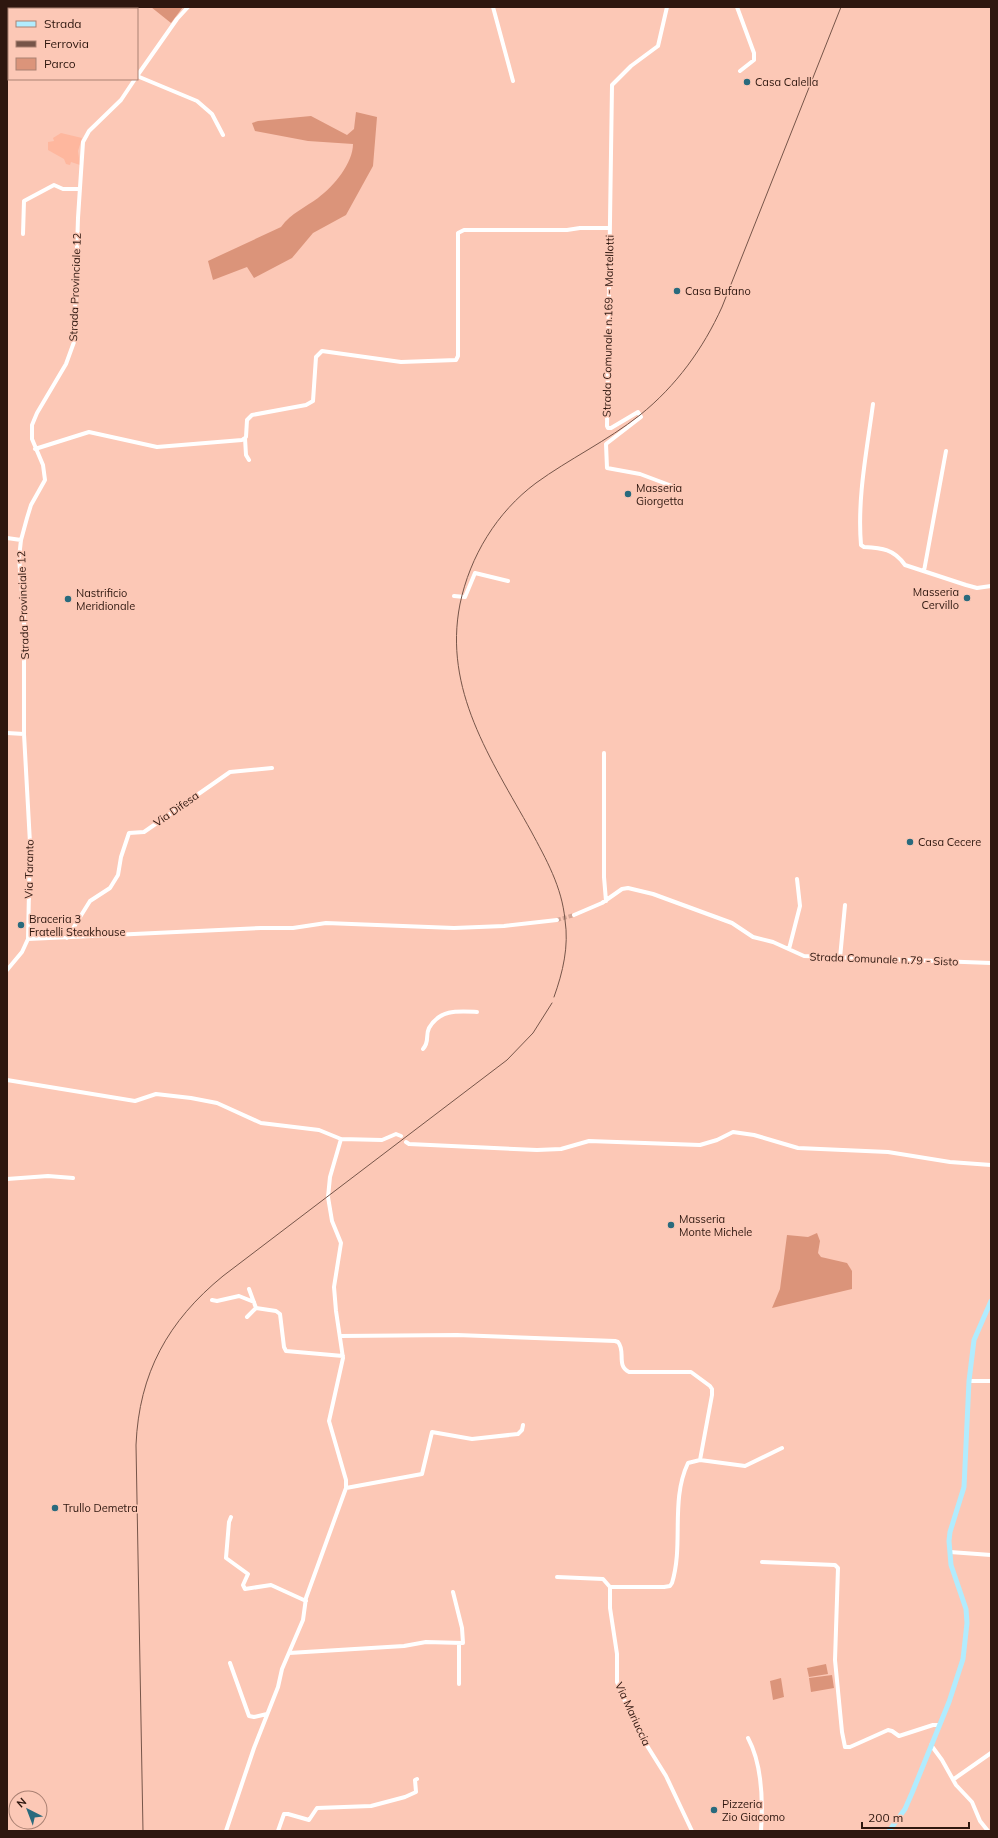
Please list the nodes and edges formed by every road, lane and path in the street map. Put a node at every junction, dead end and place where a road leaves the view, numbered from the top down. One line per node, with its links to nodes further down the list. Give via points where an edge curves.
1 (188, 7): 6 (street)
2 (493, 7): 9 (street)
3 (667, 7): 12 (street, Strada Comunale n.169 - Martellotti, via 658,46 631,66 612,85)
4 (737, 7): 5 (street, via 754,53 754,60)
5 (740, 72)
6 (138, 75)
7 (138, 76): 10 (street, via 196,101 212,114)
8 (134, 80): 11 (street, Strada Provinciale 12, via 121,100 85,136)
9 (513, 81)
10 (223, 135)
11 (80, 189): 13 (street, via 63,189 54,185 24,201); 16 (street, Strada Provinciale 12, via 74,342 66,364 37,413 31,431)
12 (609, 228): 15 (street, via 461,231 458,237 456,360 401,362 322,351 316,357 313,401 306,405 252,415 247,420); 19 (street, Strada Comunale n.169 - Martellotti, via 607,426 611,428 638,412 641,417 606,444 606,468 640,474)
13 (23, 234)
14 (874, 404): 22 (street, via 864,477 861,545 891,551 899,556 905,565)
15 (245, 438): 16 (street, via 238,441 157,447 89,432); 18 (street, via 246,455)
16 (36, 449): 21 (street, Strada Provinciale 12, via 44,465 45,480 32,505)
17 (946, 451): 22 (street)
18 (249, 460)
19 (680, 489)
20 (7, 538): 21 (street)
21 (21, 540): 27 (street, Strada Provinciale 12, via 19,558 24,616)
22 (924, 571): 24 (street, via 974,587)
23 (508, 581): 25 (street, via 475,573 465,597)
24 (991, 586)
25 (454, 596)
26 (7, 733): 27 (street)
27 (24, 734): 30 (street, Strada Provinciale 12)
28 (604, 753): 32 (street)
29 (272, 768): 36 (street, Via Difesa, via 230,772 144,832 129,833 118,875 110,888 90,901)
30 (29, 832): 37 (street, Via Taranto)
31 (797, 878): 38 (street, via 800,906)
32 (606, 901): 34 (street, Strada Comunale n.79 - Sisto); 38 (street, Strada Comunale n.79 - Sisto, via 622,889 635,889 728,922 752,937)
33 (845, 905): 39 (street)
34 (574, 915)
35 (557, 920): 36 (street, via 454,928 326,924 274,930 261,928)
36 (67, 938): 37 (street)
37 (28, 939): 41 (street, Via Taranto, via 22,952)
38 (788, 949): 39 (street, Strada Comunale n.79 - Sisto, via 812,958)
39 (840, 958): 40 (street, Strada Comunale n.79 - Sisto)
40 (991, 963)
41 (7, 970)
42 (477, 1012): 43 (street, via 452,1011 443,1015 429,1029 428,1041)
43 (423, 1049)
44 (7, 1080): 46 (street, via 134,1101 156,1094 191,1098 216,1103 261,1123 319,1130)
45 (401, 1136): 46 (street, via 396,1134 382,1140)
46 (340, 1139): 57 (street, via 330,1177 328,1197 332,1221 341,1243 334,1287)
47 (406, 1142): 48 (street, via 537,1150 561,1149 589,1141 700,1145 733,1132 754,1135 798,1148 888,1152 950,1162)
48 (991, 1165)
49 (73, 1178): 50 (street, via 48,1176)
50 (7, 1179)
51 (250, 1289): 54 (street)
52 (212, 1300): 54 (street, via 239,1296)
53 (991, 1301): 59 (main road, via 974,1340)
54 (254, 1302): 55 (street)
55 (256, 1308): 56 (street); 58 (street, via 280,1314 286,1351)
56 (248, 1317)
57 (340, 1336): 58 (street); 63 (street, via 457,1335 618,1342 622,1348 622,1364 629,1372 691,1372 710,1386 712,1395)
58 (343, 1356): 64 (street, via 329,1421)
59 (969, 1380): 60 (street); 66 (main road, via 964,1487 950,1532)
60 (991, 1381)
61 (523, 1424): 64 (street, via 520,1432 516,1434 475,1439 432,1432 422,1474)
62 (782, 1448): 63 (street, via 745,1466)
63 (700, 1460): 70 (street, via 688,1463 678,1496 679,1538 672,1583 668,1586)
64 (346, 1488): 72 (street)
65 (231, 1517): 72 (street, via 226,1558 248,1574 245,1589 270,1585)
66 (950, 1552): 67 (street); 78 (main road, via 951,1565 966,1609 966,1636 961,1671)
67 (991, 1555)
68 (762, 1562): 78 (street, via 835,1565 838,1568 835,1660 845,1747 888,1730 899,1736)
69 (557, 1577): 70 (street, via 603,1579)
70 (610, 1587): 86 (street, Via Mariuccia, via 610,1608 617,1654 617,1682 636,1728 666,1776)
71 (453, 1592): 73 (street, via 462,1628 463,1643)
72 (306, 1601): 74 (street, via 303,1620)
73 (459, 1643): 74 (street, via 426,1642 404,1646); 76 (street)
74 (289, 1653): 77 (street)
75 (230, 1663): 77 (street, via 249,1716)
76 (459, 1684)
77 (267, 1714): 84 (street)
78 (939, 1725): 80 (main road)
79 (748, 1738): 87 (street, via 759,1776)
80 (931, 1746): 83 (street, via 937,1751); 88 (main road, via 905,1809)
81 (991, 1753): 83 (street)
82 (417, 1779): 85 (street, via 416,1792 371,1806 317,1808 309,1820 284,1814)
83 (954, 1779): 89 (street, via 972,1802 980,1821)
84 (228, 1831)
85 (278, 1831)
86 (692, 1831)
87 (761, 1831)
88 (889, 1831)
89 (988, 1831)

